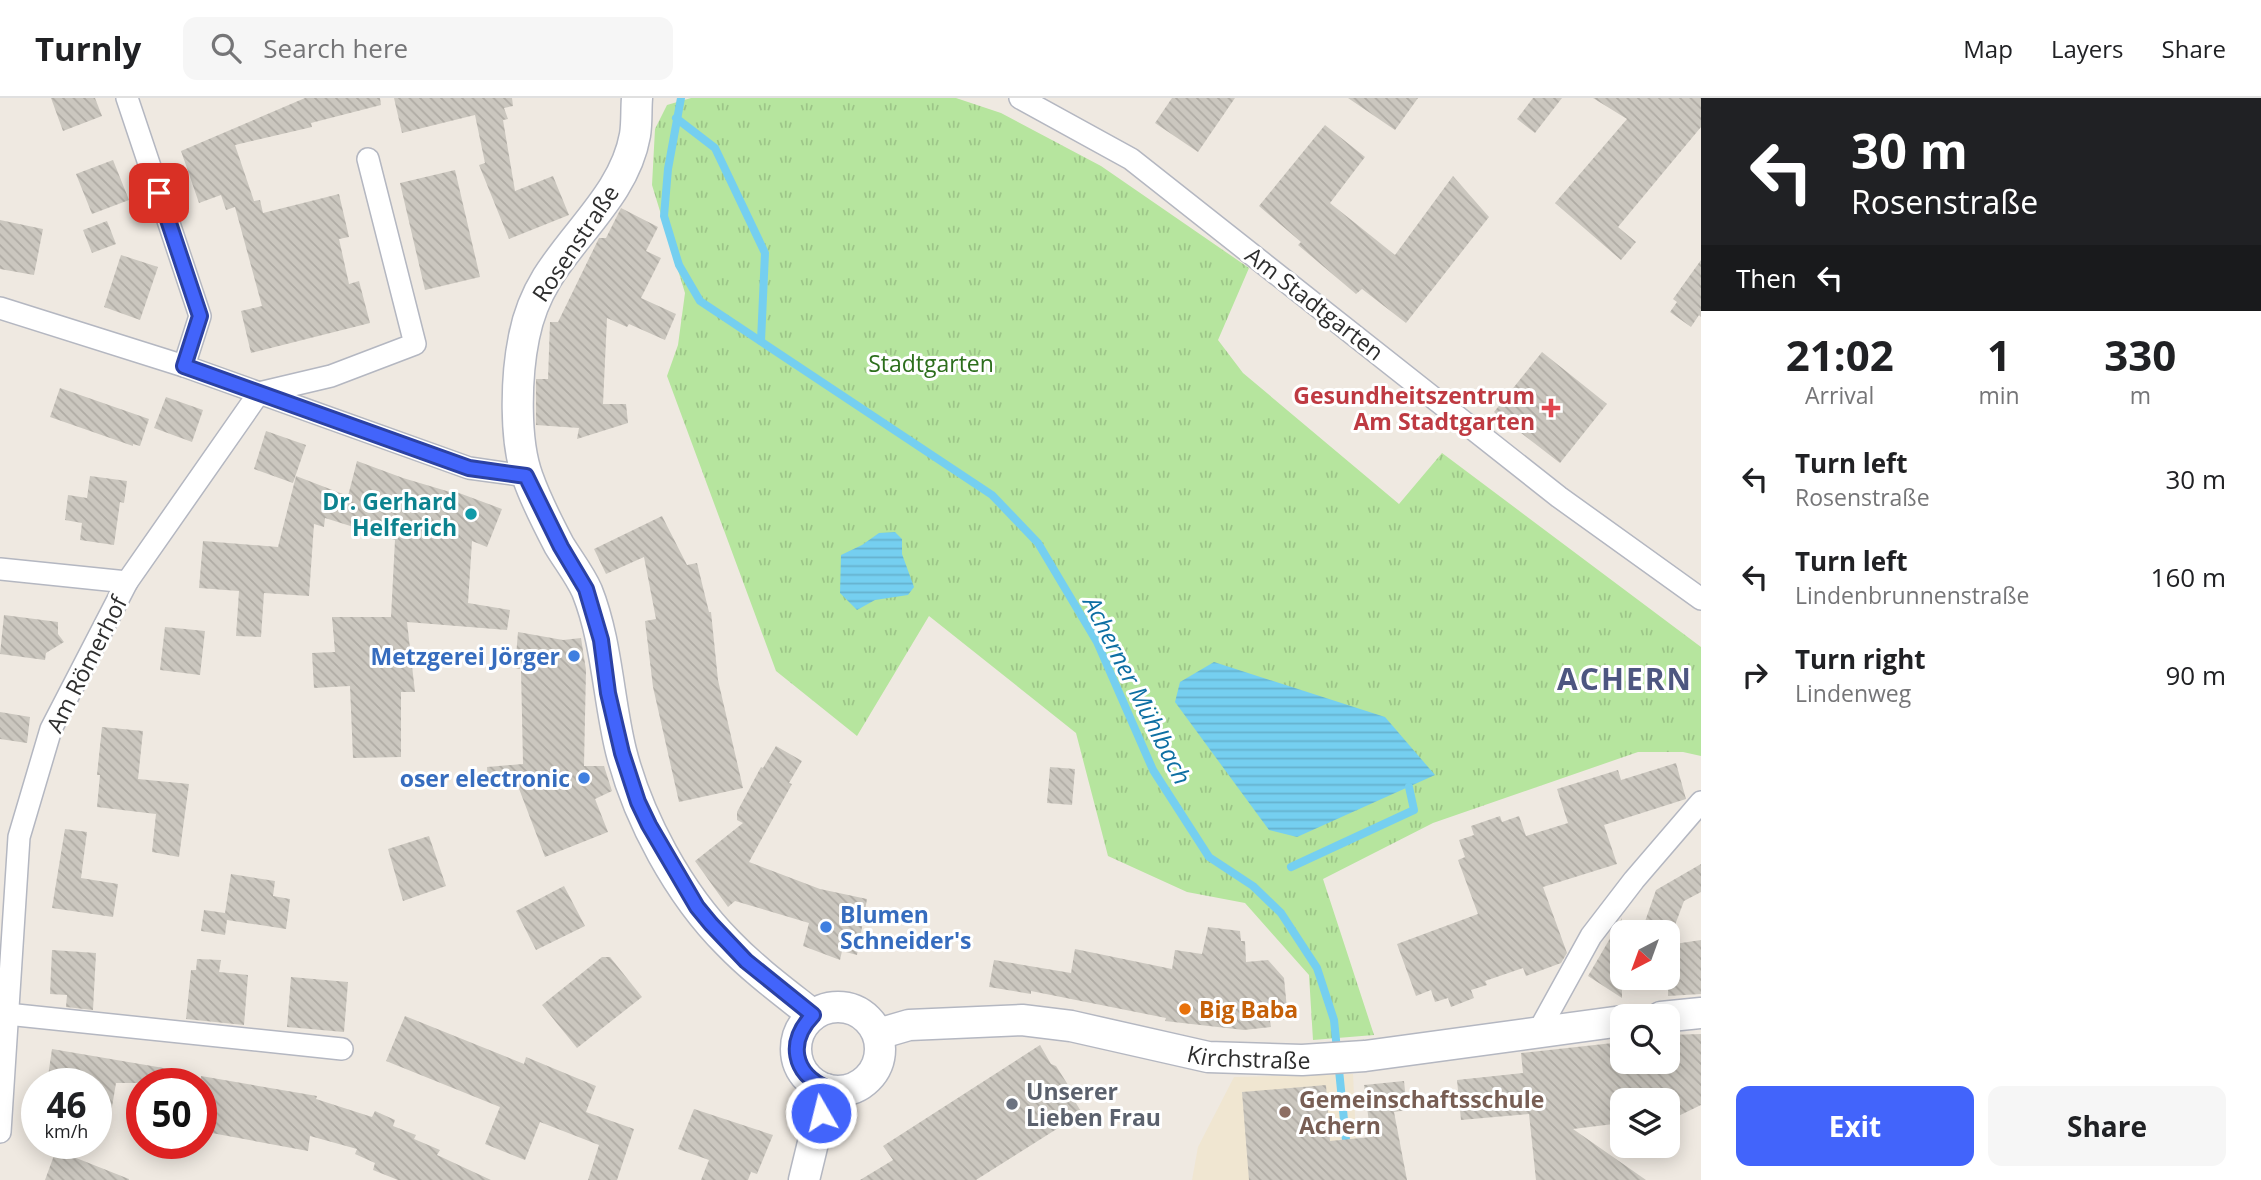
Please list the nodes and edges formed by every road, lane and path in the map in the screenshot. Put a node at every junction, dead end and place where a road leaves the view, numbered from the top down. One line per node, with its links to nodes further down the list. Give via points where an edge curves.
1 (127, 98): 6 (street, via 200,316)
2 (637, 98): 8 (main road, Rosenstraße, via 635,135 622,173 531,309 518,379 519,434)
3 (1020, 98): 11 (street, Am Stadtgarten, via 1131,159 1559,497)
4 (368, 159): 7 (street, via 415,344 331,376)
5 (0, 308): 6 (street)
6 (184, 366): 7 (street)
7 (259, 393): 8 (street, via 469,468); 10 (street, Am Römerhof)
8 (526, 476): 16 (main road, Rosenstraße, via 586,589 601,640 622,753 649,825 697,907 719,933)
9 (0, 569): 10 (street)
10 (127, 582): 13 (street, Am Römerhof, via 51,729)
11 (1701, 598)
12 (1701, 802): 19 (street, via 1591,936)
13 (10, 835): 15 (street, Am Römerhof)
14 (1701, 1013): 17 (main road)
15 (7, 1014): 21 (street); 23 (street, Am Römerhof)
16 (813, 1015): 20 (main road, via 844,1007 865,1016); 22 (main road, via 799,1033 797,1056 807,1076)
17 (1680, 1015)
18 (1610, 1023): 19 (main road, Kirchstraße)
19 (1538, 1032): 20 (main road, Kirchstraße, via 1312,1059 1208,1057 1071,1026 1022,1020 909,1025)
20 (878, 1034): 22 (main road, via 880,1054 872,1073 856,1086)
21 (342, 1049)
22 (826, 1088): 24 (main road)
23 (0, 1132)
24 (804, 1180)

